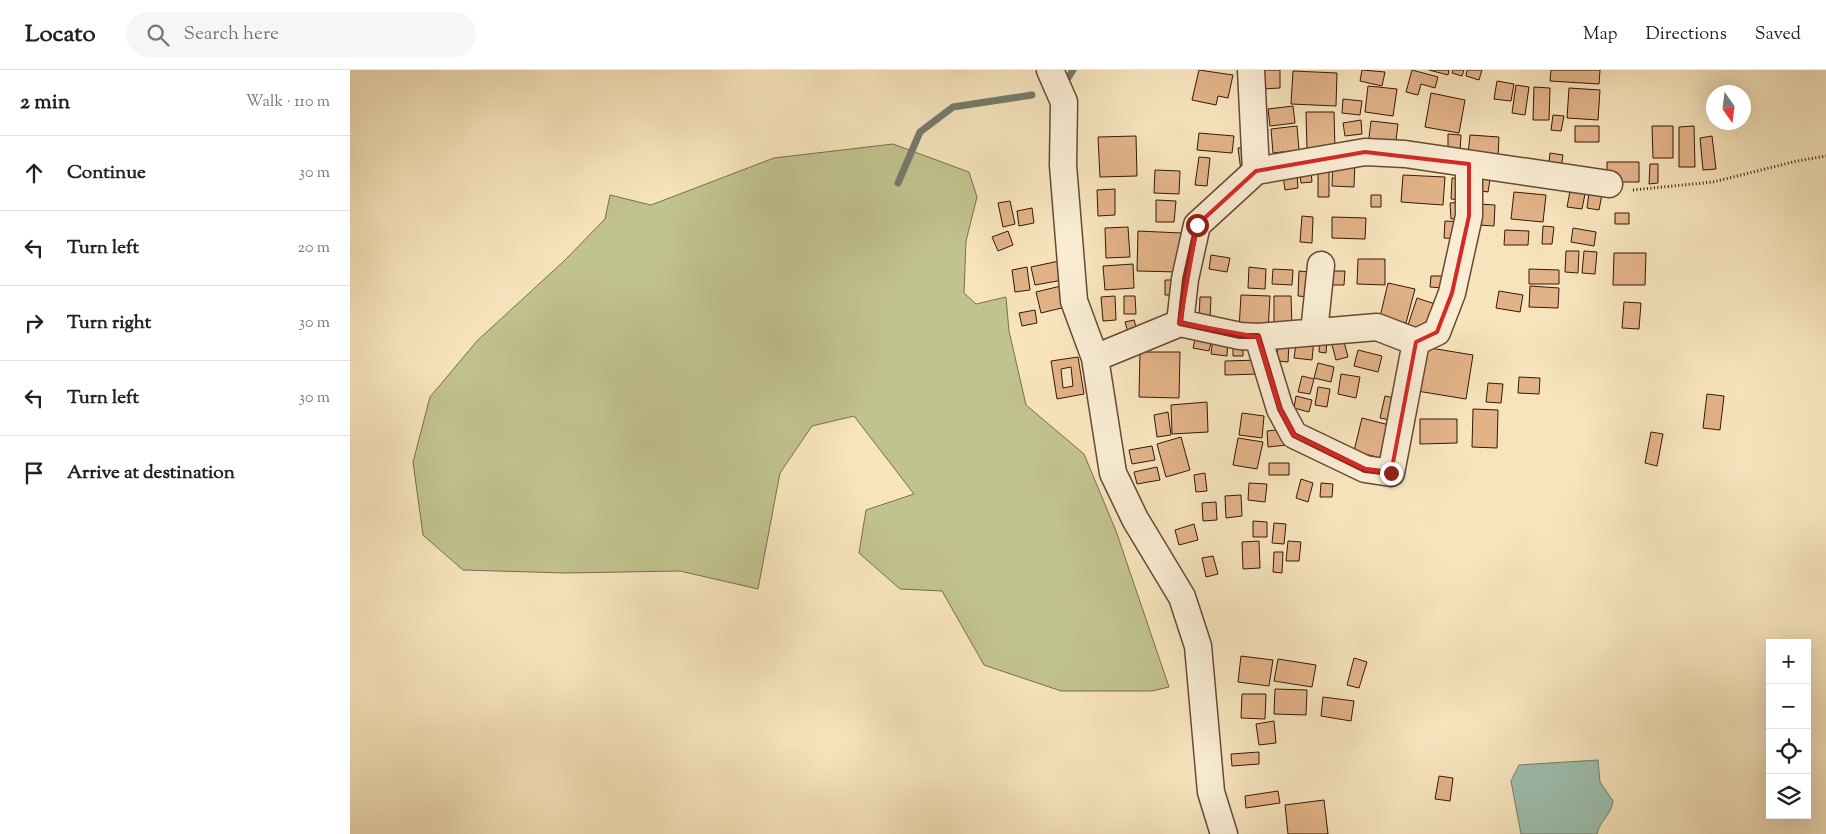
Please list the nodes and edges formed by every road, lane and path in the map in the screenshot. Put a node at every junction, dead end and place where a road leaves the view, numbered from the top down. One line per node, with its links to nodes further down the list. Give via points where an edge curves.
1 (1050, 70): 12 (street, via 1064,102 1063,166 1074,301)
2 (1251, 70): 5 (street)
3 (1826, 156): 6 (path, via 1713,182 1637,191)
4 (1469, 164): 5 (street, via 1406,154 1364,152); 6 (street); 11 (street, via 1469,216 1452,293 1437,332)
5 (1256, 171): 8 (street, via 1197,225 1185,279)
6 (1610, 184)
7 (1321, 265): 9 (street)
8 (1180, 323): 10 (street, via 1240,336); 12 (street)
9 (1314, 332): 10 (street); 11 (street, via 1378,327)
10 (1258, 336): 11 (street, via 1280,409 1294,435 1365,470 1391,473)
11 (1416, 342)
12 (1095, 358): 13 (street, via 1113,473 1135,519 1182,597 1198,646 1211,792)
13 (1224, 834)

